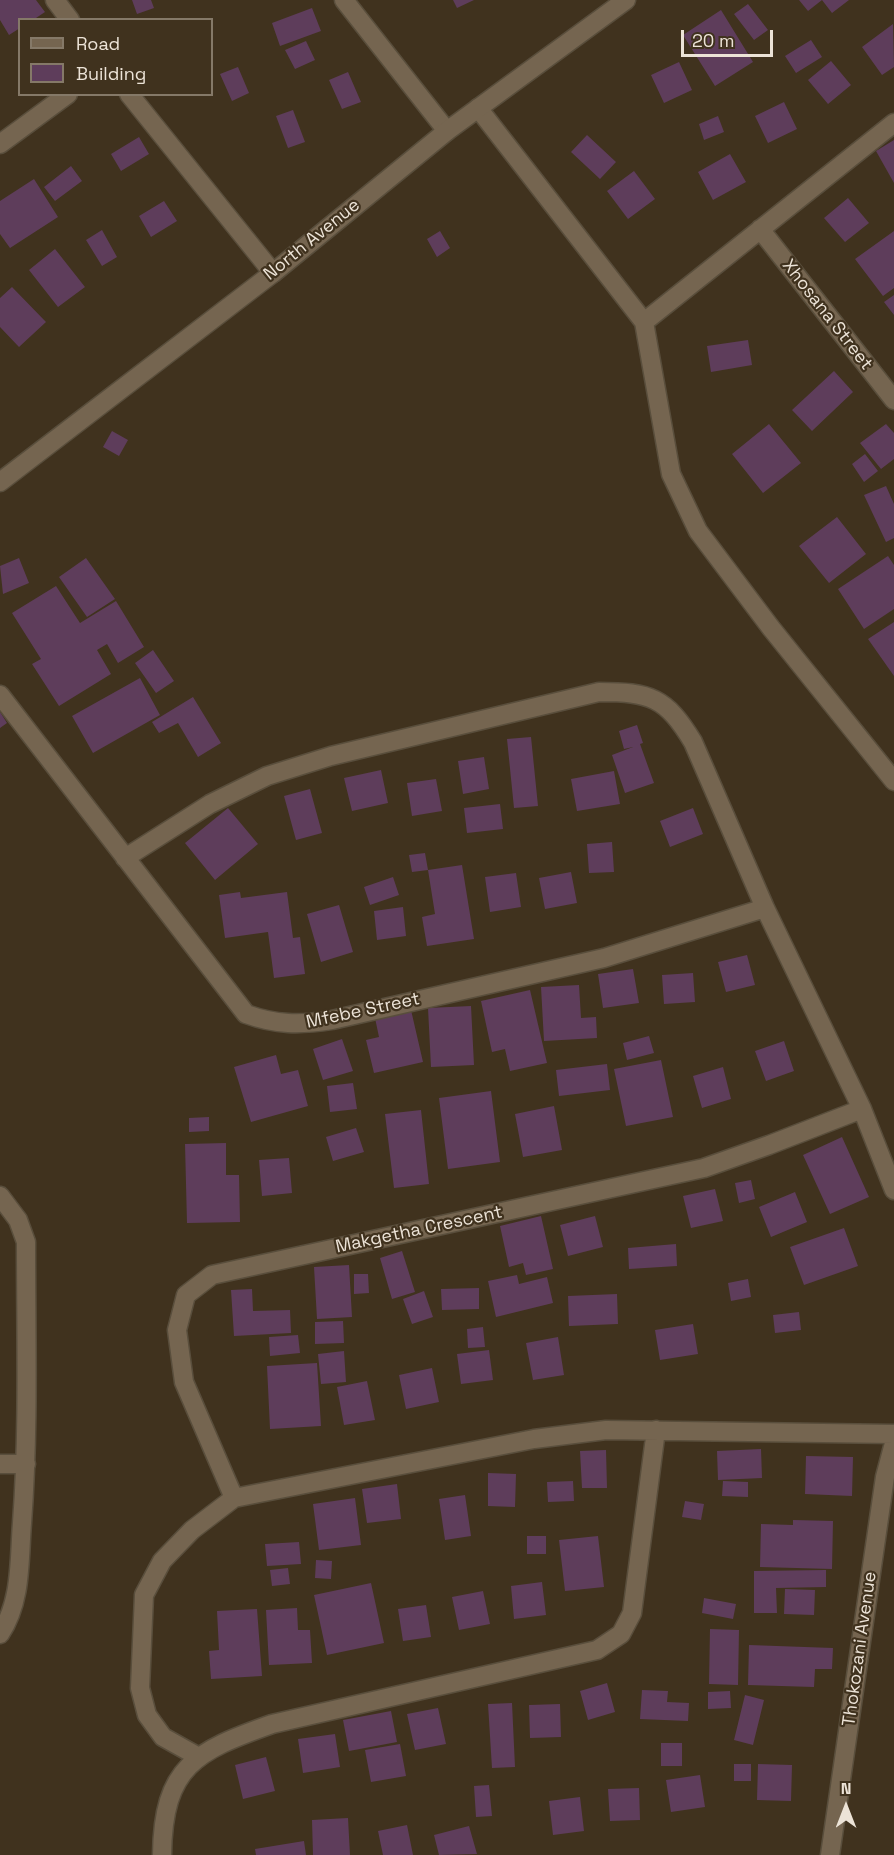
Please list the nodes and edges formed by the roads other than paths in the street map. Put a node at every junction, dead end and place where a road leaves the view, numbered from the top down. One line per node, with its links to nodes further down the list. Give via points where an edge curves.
1 (55, 0): 4 (street)
2 (344, 0): 9 (street)
3 (626, 0): 7 (street, North Avenue)
4 (68, 18)
5 (65, 96): 10 (street)
6 (131, 96): 12 (street)
7 (478, 108): 9 (street, North Avenue); 13 (street)
8 (894, 123): 11 (street)
9 (447, 131): 12 (street, North Avenue)
10 (0, 144)
11 (760, 229): 13 (street); 14 (street, Xhosana Street)
12 (273, 273): 15 (street, North Avenue)
13 (644, 322): 17 (street, via 671,474 698,531)
14 (894, 400)
15 (0, 482)
16 (0, 695): 18 (street, Mfebe Street)
17 (894, 781)
18 (125, 858): 19 (street, Mfebe Street, via 246,1014 271,1023 300,1025 604,958); 19 (street, via 210,804 267,776 331,756 599,692 629,692 658,700 678,716)
19 (765, 908): 20 (street)
20 (862, 1109): 21 (street); 28 (street, Makgetha Crescent, via 704,1167 212,1275 186,1295 177,1330 184,1382)
21 (894, 1190)
22 (0, 1196): 27 (street, via 18,1220 26,1242)
23 (656, 1430): 24 (street); 28 (street, via 606,1430 534,1439); 30 (street, via 632,1613 621,1634 597,1650 273,1724 227,1740)
24 (894, 1434)
25 (894, 1443): 32 (street, Thokozani Avenue, via 885,1477)
26 (0, 1464): 27 (street)
27 (26, 1464): 29 (street, via 17,1589 10,1619)
28 (234, 1498): 30 (street, via 192,1530 162,1561 144,1595 140,1688 147,1715 163,1737)
29 (0, 1634)
30 (197, 1756): 31 (street, via 172,1789 162,1830)
31 (162, 1855)
32 (830, 1855)

